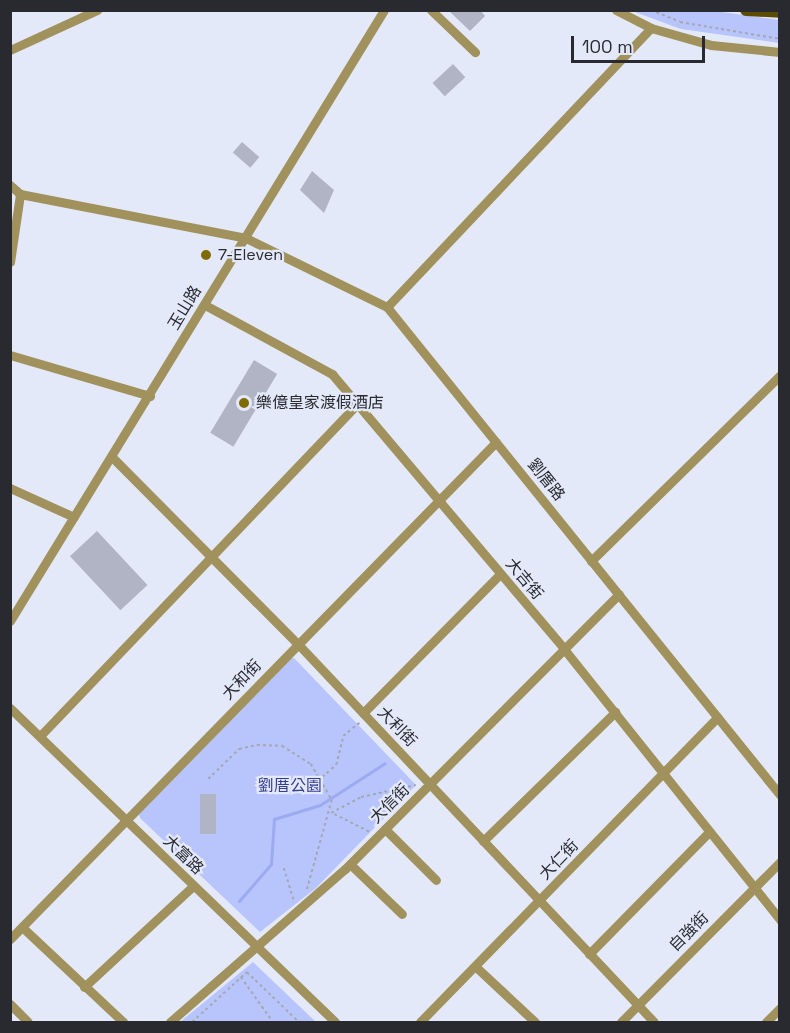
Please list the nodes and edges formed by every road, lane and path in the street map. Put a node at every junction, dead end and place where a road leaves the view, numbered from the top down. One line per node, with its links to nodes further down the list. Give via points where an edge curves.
1 (97, 10): 10 (street)
2 (384, 10): 15 (street, 玉山路)
3 (432, 10): 11 (street)
4 (616, 10): 8 (street)
5 (651, 10): 9 (path, via 681,22)
6 (746, 10): 7 (main road)
7 (780, 12)
8 (651, 28): 12 (street, via 711,45); 18 (street)
9 (780, 39)
10 (10, 50)
11 (475, 52)
12 (780, 52)
13 (10, 185): 14 (street)
14 (20, 194): 15 (street, 劉厝路); 16 (street)
15 (246, 238): 17 (street, 玉山路); 18 (street, 劉厝路)
16 (10, 262)
17 (205, 305): 21 (street, 玉山路); 22 (street, 大吉街, via 332,374)
18 (387, 307): 23 (street, 劉厝路)
19 (10, 355): 21 (street)
20 (780, 375): 29 (street)
21 (150, 396): 24 (street, 玉山路)
22 (358, 403): 26 (street, 大吉街); 28 (street)
23 (496, 442): 26 (street, 大和街); 29 (street, 劉厝路)
24 (113, 458): 27 (street, 玉山路); 28 (street, 大利街)
25 (10, 488): 27 (street)
26 (439, 499): 30 (street, 大吉街); 33 (street, 大和街)
27 (74, 517): 32 (street, 玉山路)
28 (212, 556): 33 (street, 大利街); 39 (street)
29 (591, 561): 31 (street, 劉厝路)
30 (500, 574): 34 (street, 大吉街); 37 (street)
31 (619, 594): 34 (street, 大信街); 38 (street, 劉厝路)
32 (10, 621)
33 (298, 644): 37 (street, 大利街); 47 (street, 大和街)
34 (564, 649): 36 (street, 大吉街); 43 (street, 大信街)
35 (10, 708): 39 (street, 大富路)
36 (615, 712): 40 (street, 大吉街); 51 (street)
37 (365, 715): 41 (path, via 343,736 336,765); 43 (street, 大利街)
38 (718, 717): 40 (street, 大仁街); 45 (street, 劉厝路)
39 (40, 736): 47 (street, 大富路)
40 (664, 774): 50 (street, 大吉街); 60 (street, 大仁街)
41 (321, 777): 42 (path, via 297,752 257,746 240,749); 46 (path, via 332,800)
42 (208, 780)
43 (431, 784): 48 (street, 大信街); 51 (street, 大利街)
44 (418, 785): 46 (path, via 361,797)
45 (780, 795)
46 (331, 813): 49 (path); 58 (path)
47 (127, 822): 56 (street, 大富路); 63 (street, 大和街)
48 (385, 830): 53 (street, 大信街); 55 (street)
49 (370, 832)
50 (708, 832): 57 (street, 大吉街); 66 (street)
51 (483, 841): 60 (street, 大利街)
52 (780, 862): 57 (street, 自強街)
53 (350, 864): 61 (street); 65 (street, 大信街)
54 (284, 868): 59 (path, via 295,904)
55 (436, 880)
56 (193, 885): 65 (street, 大富路); 69 (street)
57 (753, 888): 62 (street, 大吉街); 71 (street, 自強街)
58 (305, 896)
59 (300, 900)
60 (539, 902): 66 (street, 大利街); 67 (street, 大仁街)
61 (402, 914)
62 (780, 920)
63 (22, 927): 64 (street, 大和街); 69 (street)
64 (10, 939)
65 (258, 948): 75 (street, 大信街); 79 (street, 大富路)
66 (589, 954): 71 (street, 大利街)
67 (476, 966): 80 (street, 大仁街); 81 (street)
68 (241, 976): 76 (path); 77 (path); 78 (path, via 248,972)
69 (84, 987): 74 (street)
70 (10, 1004): 73 (street)
71 (637, 1006): 82 (street, 自強街); 83 (street, 大利街)
72 (780, 1008): 84 (street)
73 (28, 1023)
74 (123, 1023)
75 (170, 1023)
76 (192, 1023)
77 (273, 1023)
78 (299, 1023)
79 (335, 1023)
80 (420, 1023)
81 (535, 1023)
82 (621, 1023)
83 (654, 1023)
84 (766, 1023)

